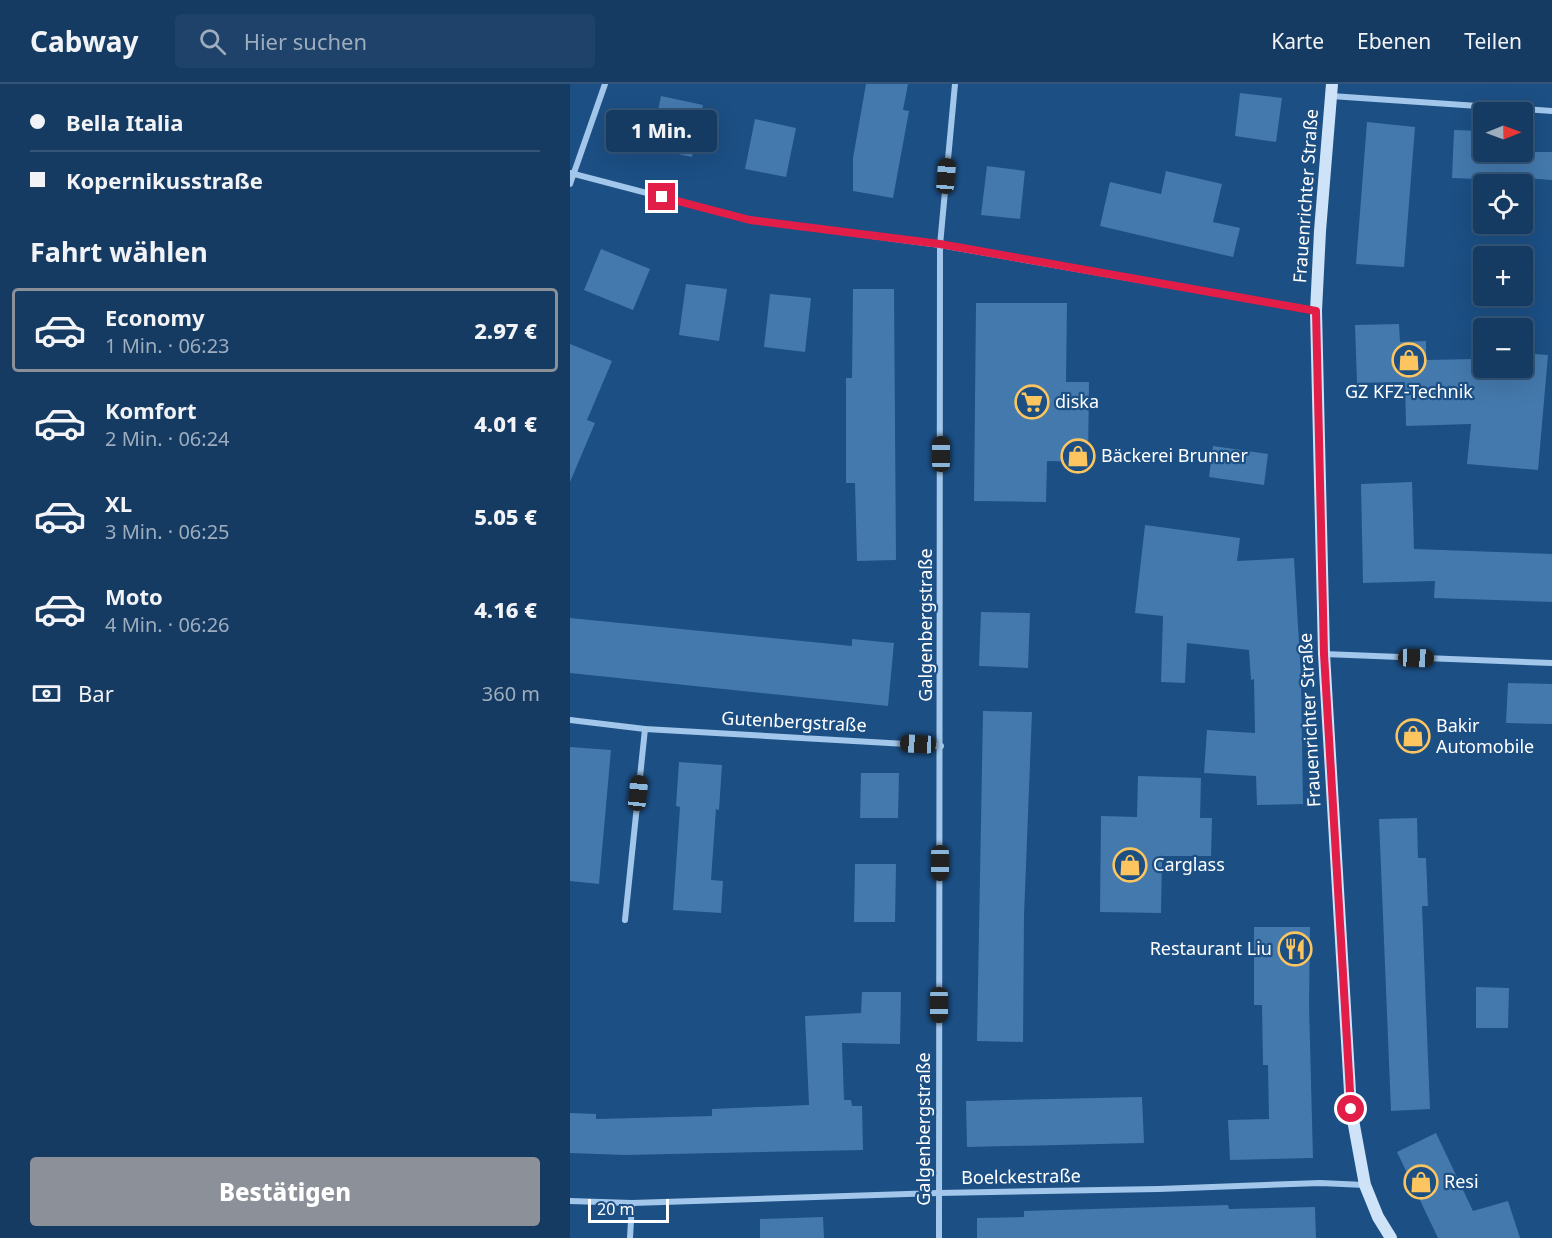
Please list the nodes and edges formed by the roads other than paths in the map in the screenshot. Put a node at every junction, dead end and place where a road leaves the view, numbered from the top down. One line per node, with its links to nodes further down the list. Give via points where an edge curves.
1 (605, 84): 5 (street)
2 (954, 84): 7 (street, Galgenbergstraße)
3 (1331, 90): 4 (street); 8 (main road, Frauenrichter Straße)
4 (1552, 111)
5 (572, 174): 6 (street); 7 (street, via 750,220)
6 (570, 184)
7 (940, 244): 8 (street); 13 (street, Galgenbergstraße)
8 (1316, 311): 9 (main road, Frauenrichter Straße)
9 (1324, 654): 10 (street); 15 (main road, Frauenrichter Straße, via 1351,1109)
10 (1552, 663)
11 (570, 720): 12 (street, Gutenbergstraße)
12 (645, 729): 13 (street, Gutenbergstraße); 14 (street)
13 (941, 746): 16 (street, Galgenbergstraße)
14 (625, 921)
15 (1365, 1185): 16 (street, Boelckestraße, via 1334,1182); 21 (main road, Frauenrichter Straße)
16 (938, 1193): 18 (street, Boelckestraße); 20 (street, Galgenbergstraße)
17 (570, 1201): 18 (street, Boelckestraße)
18 (632, 1203): 19 (street)
19 (630, 1238)
20 (939, 1238)
21 (1391, 1238)

